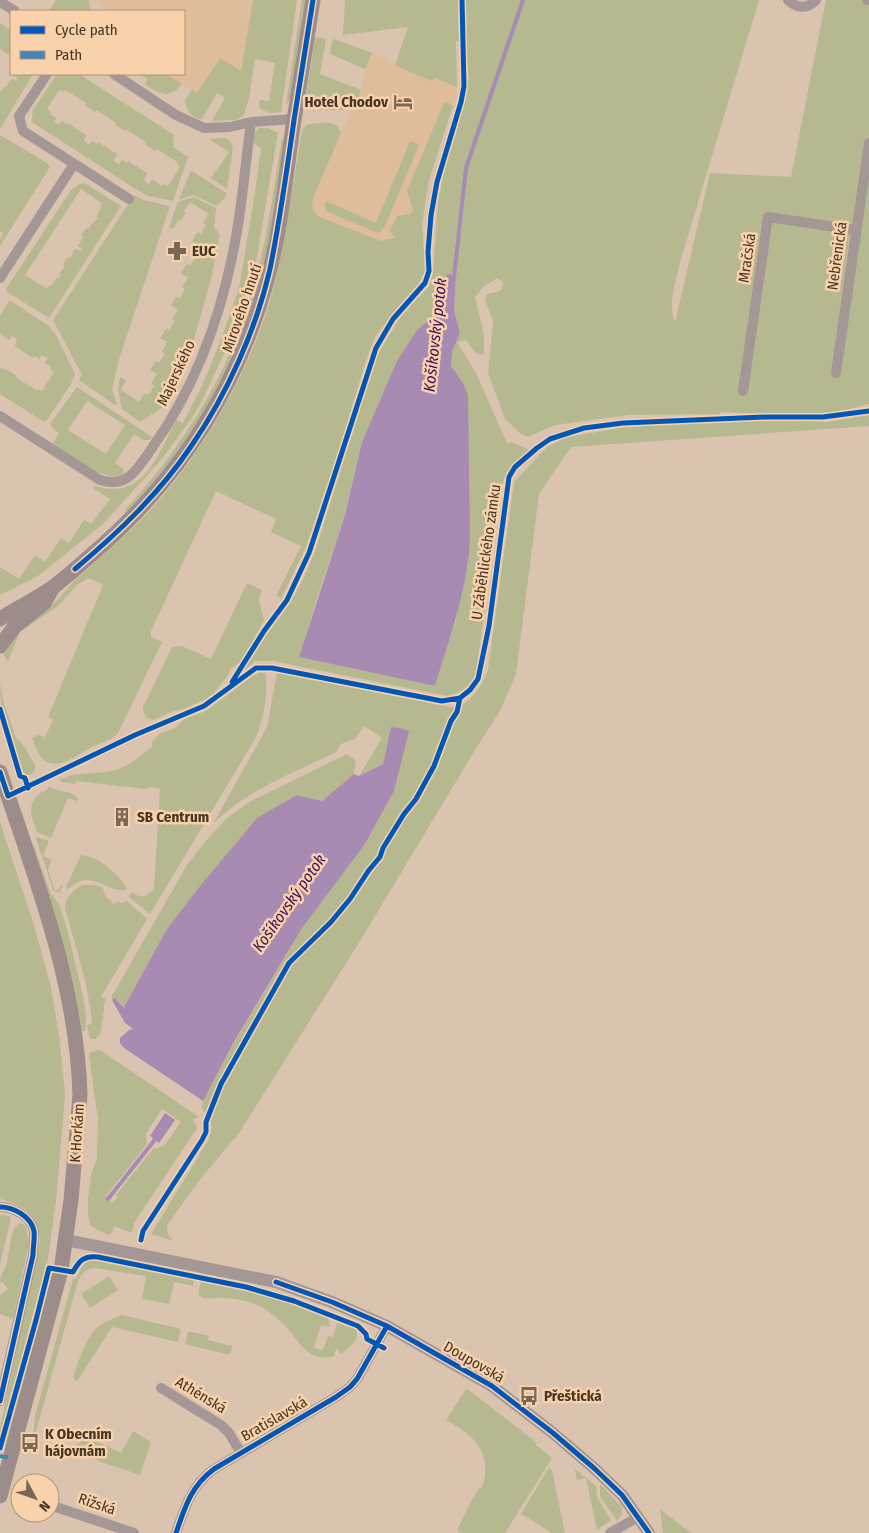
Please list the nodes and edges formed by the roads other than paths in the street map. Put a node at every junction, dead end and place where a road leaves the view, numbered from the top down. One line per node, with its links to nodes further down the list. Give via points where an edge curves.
1 (313, 0): 8 (main road, Mírového hnutí)
2 (788, 0): 3 (street, via 801,7)
3 (816, 0)
4 (0, 2): 5 (street)
5 (13, 10)
6 (46, 75): 11 (street, via 19,116 21,127 26,134)
7 (116, 75): 9 (street, via 197,126 230,127)
8 (294, 119): 9 (street); 18 (main road, Mírového hnutí, via 269,271 246,344 224,392 191,447 145,505)
9 (251, 122): 17 (street, Majerského, via 237,231 212,331 176,411 135,471 122,481 100,480)
10 (869, 143): 13 (street, Nebřenická)
11 (74, 164): 12 (street); 14 (street)
12 (128, 199)
13 (856, 230): 15 (street, Nebřenická); 16 (street, Mračská, via 768,217)
14 (0, 278)
15 (836, 373)
16 (743, 391)
17 (0, 416)
18 (53, 587): 19 (main road, Mírového hnutí); 20 (main road, via 44,603 16,626)
19 (0, 619)
20 (0, 646)
21 (0, 772): 23 (main road, K Horkám, via 57,948 73,1020 80,1095)
22 (0, 1207): 26 (street, via 13,1209 25,1217 34,1230 33,1255)
23 (66, 1240): 24 (street, Doupovská, via 276,1282); 28 (main road, K Horkám, via 61,1270)
24 (387, 1326): 27 (street, Bratislavská, via 350,1387); 31 (street, Doupovská, via 507,1396 595,1469 622,1495)
25 (161, 1388): 27 (street, Athénská, via 221,1425)
26 (0, 1401)
27 (241, 1453): 33 (street, Bratislavská, via 197,1484)
28 (6, 1457): 29 (main road, K Horkám)
29 (0, 1496)
30 (60, 1507): 32 (street, Rižská)
31 (638, 1517): 34 (street); 35 (street, Doupovská)
32 (134, 1533)
33 (176, 1533)
34 (610, 1533)
35 (648, 1533)

